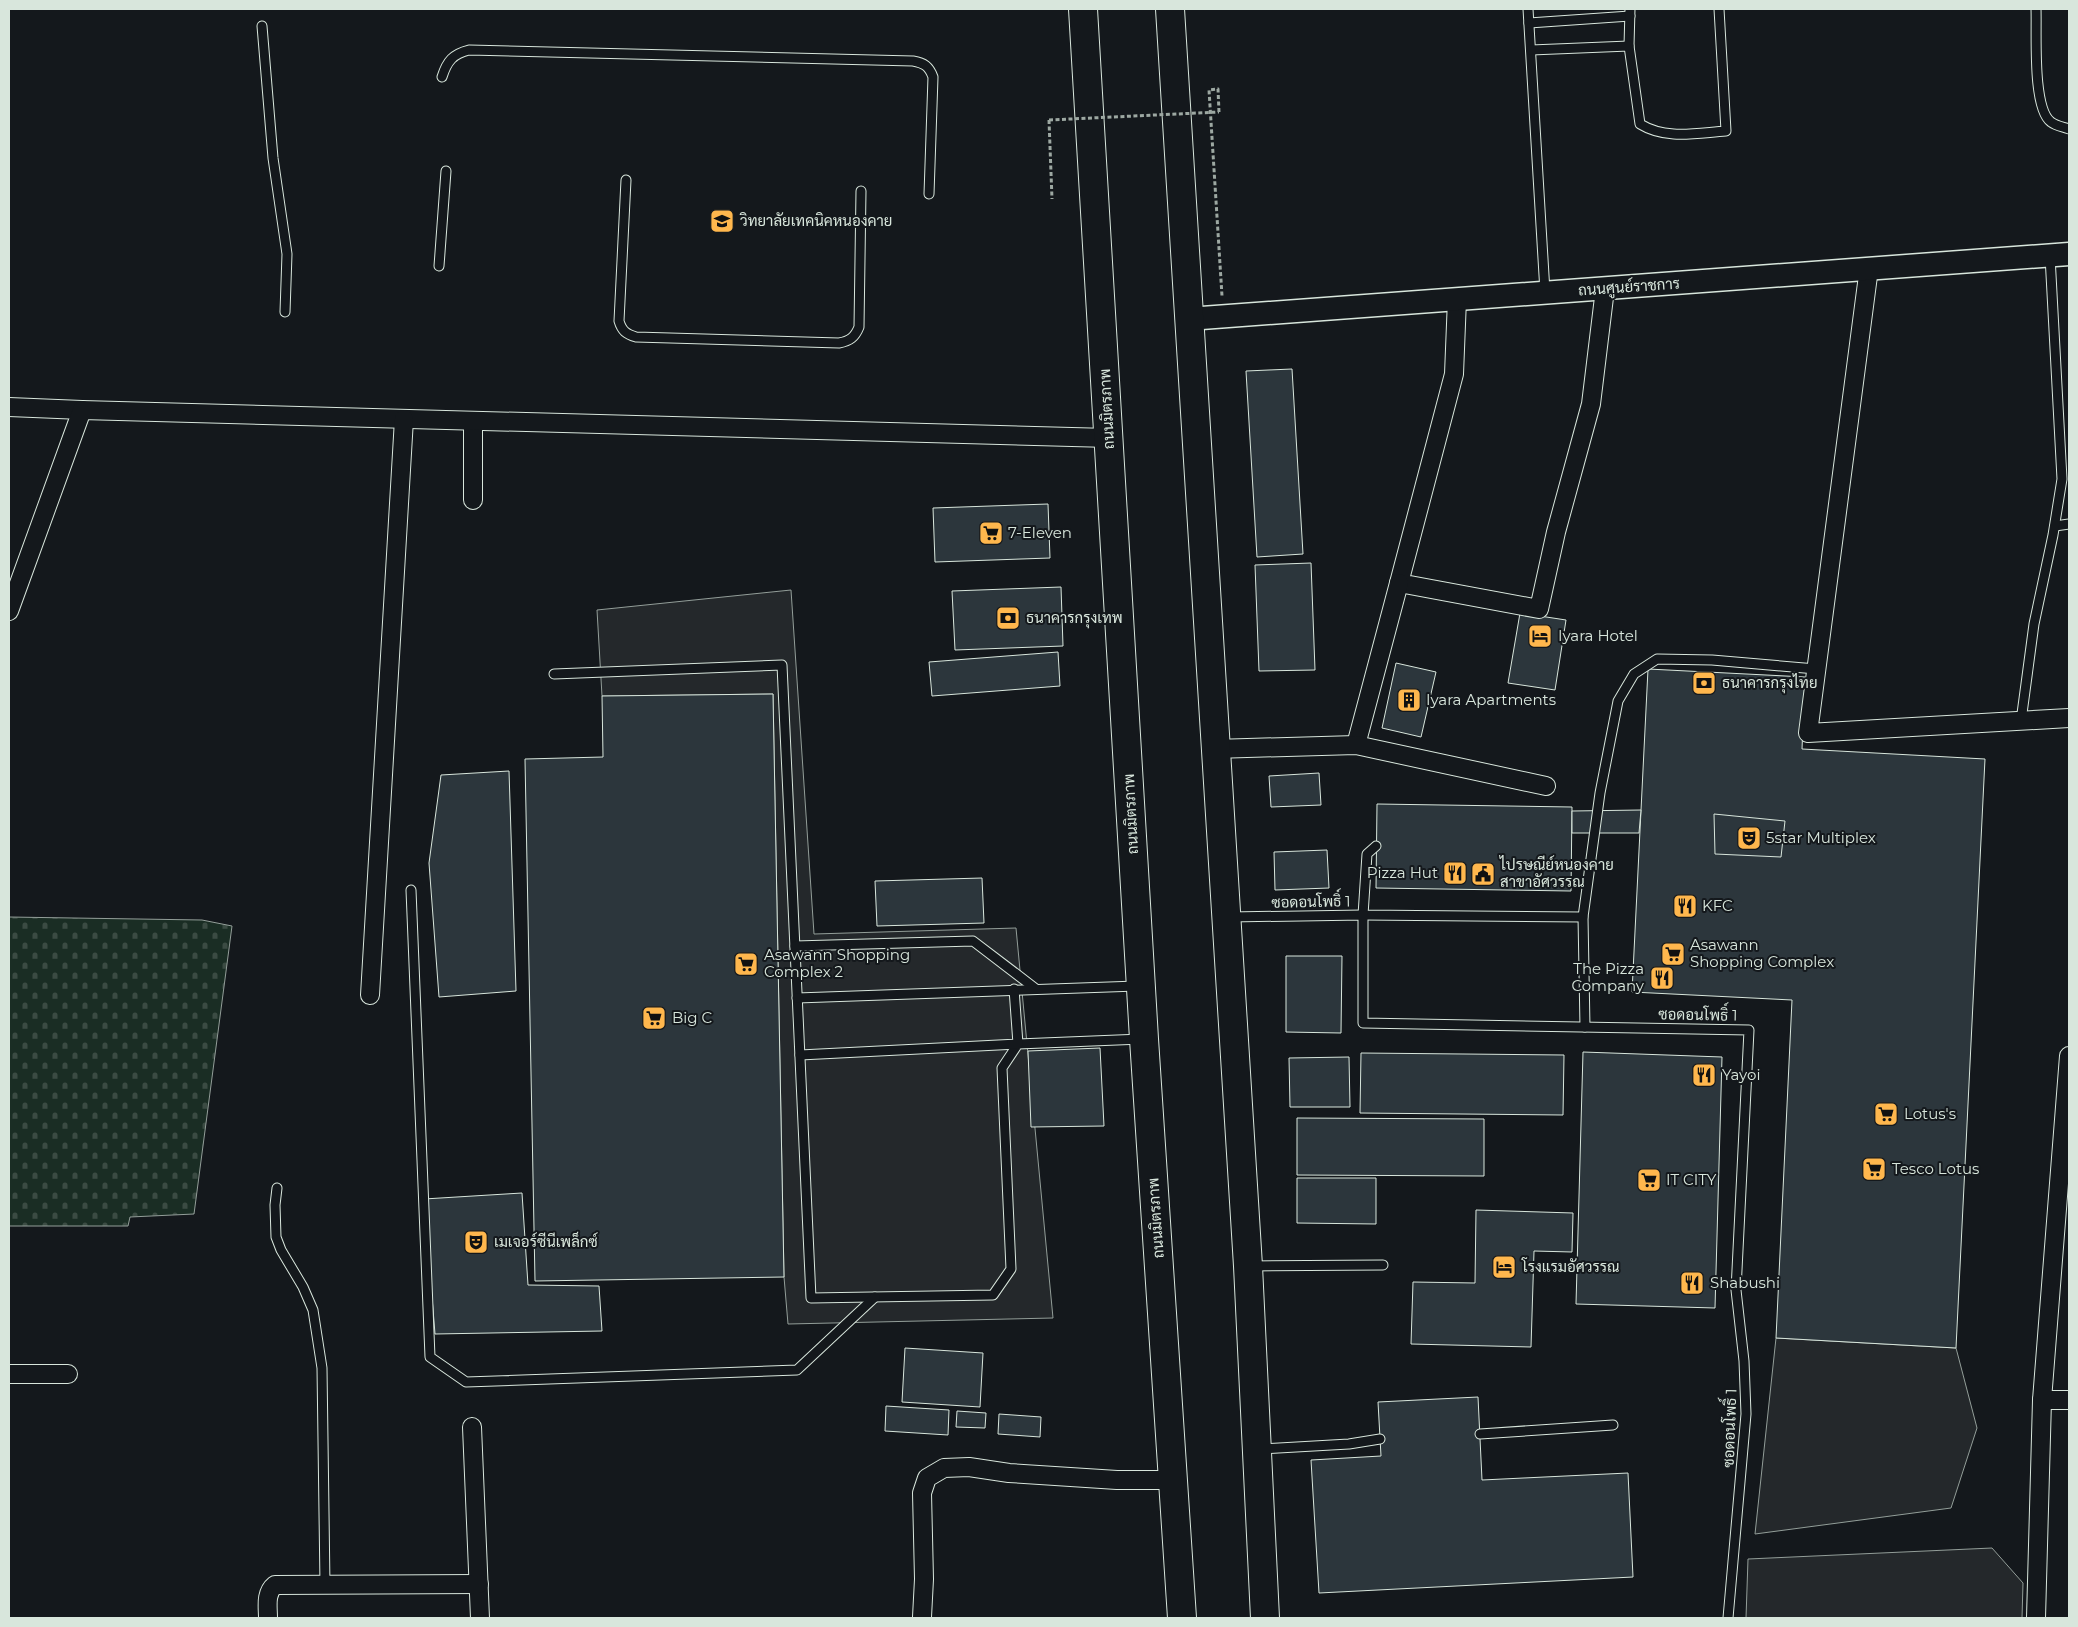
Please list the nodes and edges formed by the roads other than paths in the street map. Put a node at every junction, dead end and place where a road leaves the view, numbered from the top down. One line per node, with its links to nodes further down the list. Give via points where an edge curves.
1 (1083, 9): 29 (main road, ถนนมิตรภาพ)
2 (1170, 9): 24 (main road)
3 (1528, 9): 7 (lane)
4 (1719, 9): 9 (lane, via 1726,131 1673,135 1653,132 1640,124)
5 (2036, 9): 12 (lane, via 2042,109 2051,122)
6 (1630, 13): 7 (lane); 9 (lane)
7 (1529, 23): 10 (lane)
8 (262, 26): 23 (lane, via 273,158 287,254)
9 (1629, 46): 10 (lane)
10 (1531, 50): 21 (lane)
11 (442, 77): 16 (lane, via 446,64 456,53 470,50 924,63 933,77)
12 (2069, 129)
13 (446, 171): 18 (lane)
14 (626, 180): 15 (lane, via 619,321 628,335 636,337 848,341 856,335 859,327)
15 (861, 191)
16 (929, 194)
17 (2060, 254): 19 (street, ถนนศูนย์ราชการ); 32 (lane, via 2062,479)
18 (439, 266)
19 (1869, 268): 20 (street, ถนนศูนย์ราชการ); 35 (street)
20 (1605, 289): 21 (street, ถนนศูนย์ราชการ); 33 (street, via 1591,404 1539,609)
21 (1545, 292): 22 (street, ถนนศูนย์ราชการ)
22 (1457, 299): 24 (street, ถนนศูนย์ราชการ); 33 (street, via 1454,374)
23 (285, 312)
24 (1188, 319): 40 (main road)
25 (9, 407): 26 (street)
26 (82, 410): 27 (street); 34 (street)
27 (404, 419): 28 (street); 51 (street)
28 (473, 421): 29 (street); 30 (street)
29 (1109, 438): 48 (main road, ถนนมิตรภาพ)
30 (473, 500)
31 (2069, 524): 32 (lane)
32 (2054, 526): 38 (lane, via 2034,624)
33 (1399, 583): 39 (street)
34 (9, 611)
35 (1816, 669): 38 (street, via 1808,733); 46 (lane, via 1712,660 1657,660 1634,674 1618,701 1600,793)
36 (554, 674): 47 (lane, via 782,665)
37 (2069, 718): 38 (street)
38 (2021, 721)
39 (1356, 745): 40 (street); 41 (street)
40 (1214, 749): 45 (main road)
41 (1546, 786)
42 (1376, 846): 44 (lane, via 1367,854)
43 (411, 890): 61 (lane, via 430,1357 466,1382 798,1370)
44 (1363, 915): 45 (lane, ซอดอนโพธิ์ 1); 46 (lane); 53 (lane, ซอดอนโพธิ์ 1, via 1363,1023)
45 (1226, 917): 60 (main road)
46 (1584, 917): 53 (lane)
47 (795, 946): 49 (lane, via 973,941); 52 (lane)
48 (1142, 986): 49 (lane); 54 (main road, ถนนมิตรภาพ)
49 (1036, 989): 50 (lane)
50 (1014, 990): 52 (lane); 55 (lane)
51 (370, 995)
52 (797, 998): 56 (lane)
53 (1585, 1027): 79 (lane, ซอดอนโพธิ์ 1, via 1749,1030 1736,1290 1746,1414)
54 (1144, 1039): 55 (lane); 71 (main road, ถนนมิตรภาพ)
55 (1018, 1044): 56 (lane); 61 (lane, via 1002,1068 1011,1269 993,1295)
56 (800, 1056): 61 (lane, via 811,1298)
57 (2069, 1056): 64 (street)
58 (277, 1188): 72 (lane, via 274,1205 276,1237 313,1310 322,1368)
59 (1383, 1265): 60 (lane)
60 (1248, 1266): 70 (main road)
61 (875, 1297)
62 (9, 1374): 63 (street)
63 (68, 1374)
64 (2042, 1400): 65 (street); 80 (street)
65 (2069, 1400)
66 (1613, 1425): 68 (lane)
67 (472, 1427): 73 (street)
68 (1480, 1434)
69 (1380, 1439): 70 (lane, via 1350,1444)
70 (1257, 1449): 78 (main road)
71 (1173, 1480): 74 (street, via 1116,1480 944,1468 927,1478 922,1493); 77 (main road, ถนนมิตรภาพ)
72 (325, 1584): 73 (street); 75 (street, via 275,1585 268,1594)
73 (479, 1584): 76 (street)
74 (922, 1617)
75 (268, 1618)
76 (480, 1618)
77 (1182, 1618)
78 (1265, 1618)
79 (1728, 1618)
80 (2036, 1618)

